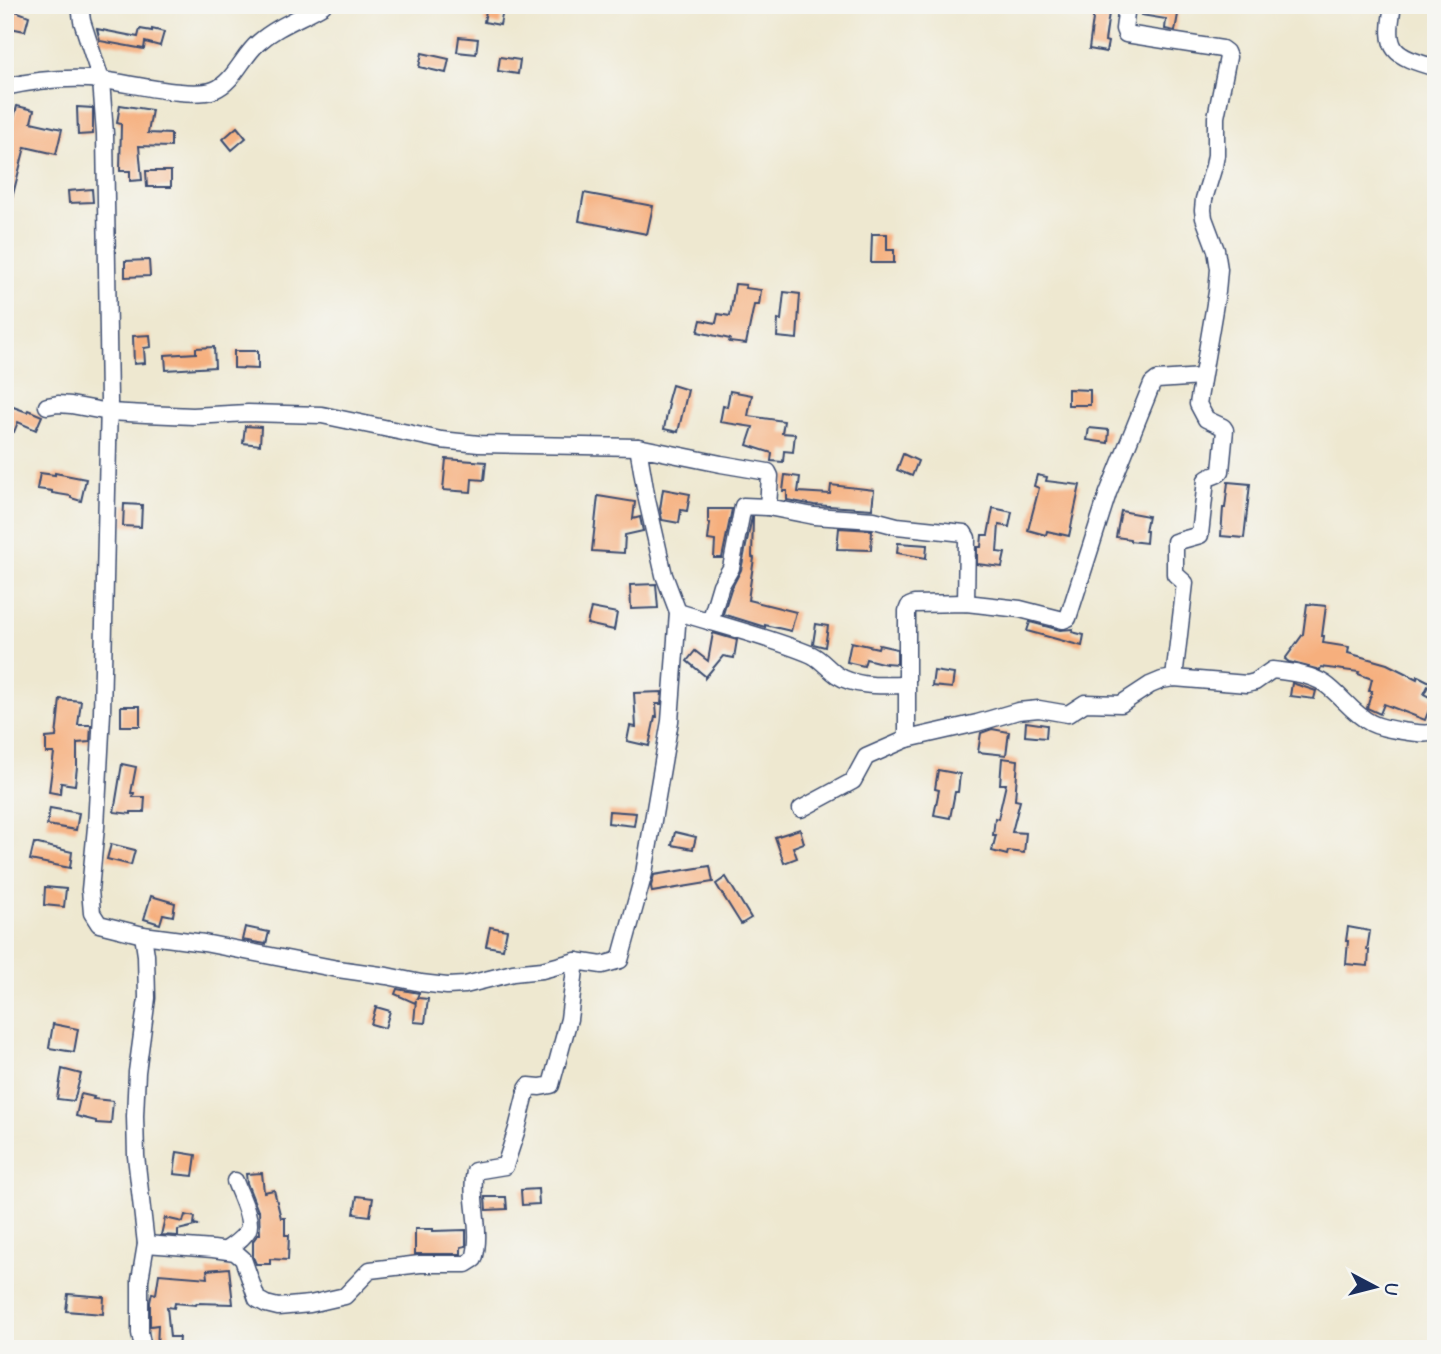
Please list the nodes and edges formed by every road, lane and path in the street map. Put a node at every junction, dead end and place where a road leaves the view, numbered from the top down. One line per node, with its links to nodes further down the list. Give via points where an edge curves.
1 (80, 5): 6 (street)
2 (323, 5): 6 (street, via 267,35 248,52 228,82 211,91)
3 (1128, 5): 8 (street, via 1126,34 1222,49 1227,54 1216,117 1216,155 1203,210 1219,269)
4 (1393, 5): 5 (street, via 1389,31 1396,50 1406,59)
5 (1436, 68)
6 (101, 80): 7 (street); 10 (street)
7 (5, 87)
8 (1202, 377): 13 (street, via 1152,384 1108,493 1068,618); 16 (street, via 1198,406 1206,419 1225,430 1221,471 1206,480 1200,535 1175,542 1175,574 1185,583)
9 (47, 406): 10 (street)
10 (109, 412): 11 (street, via 322,415 479,444); 21 (street, via 103,713 90,890 92,913 99,924)
11 (638, 447): 12 (street, via 768,472); 14 (street, via 664,575)
12 (768, 507): 13 (street, via 964,533); 15 (street, via 743,506 732,565)
13 (966, 603): 17 (street, via 909,606)
14 (678, 612): 15 (street); 22 (street, via 670,721 644,873 628,936 620,960 602,965)
15 (710, 622): 17 (street, via 814,656 849,681)
16 (1174, 678): 18 (street, via 1247,684 1272,670 1291,672 1326,684 1371,723 1393,730); 19 (street, via 1150,685 1121,704 1086,703 1068,714 1039,709 1018,712)
17 (906, 685): 19 (street)
18 (1436, 732)
19 (907, 739): 20 (street, via 866,757 853,781)
20 (801, 808)
21 (143, 935): 22 (street, via 447,986); 24 (street, via 147,998 137,1072 136,1156)
22 (576, 961): 25 (street, via 569,1019 551,1085 527,1089 505,1166 475,1171 478,1247 474,1259 466,1264 370,1270 345,1296 278,1307 257,1299 243,1259)
23 (234, 1181): 25 (street, via 249,1225 243,1238)
24 (146, 1244): 25 (street); 26 (street, via 139,1312)
25 (226, 1250)
26 (143, 1349)

